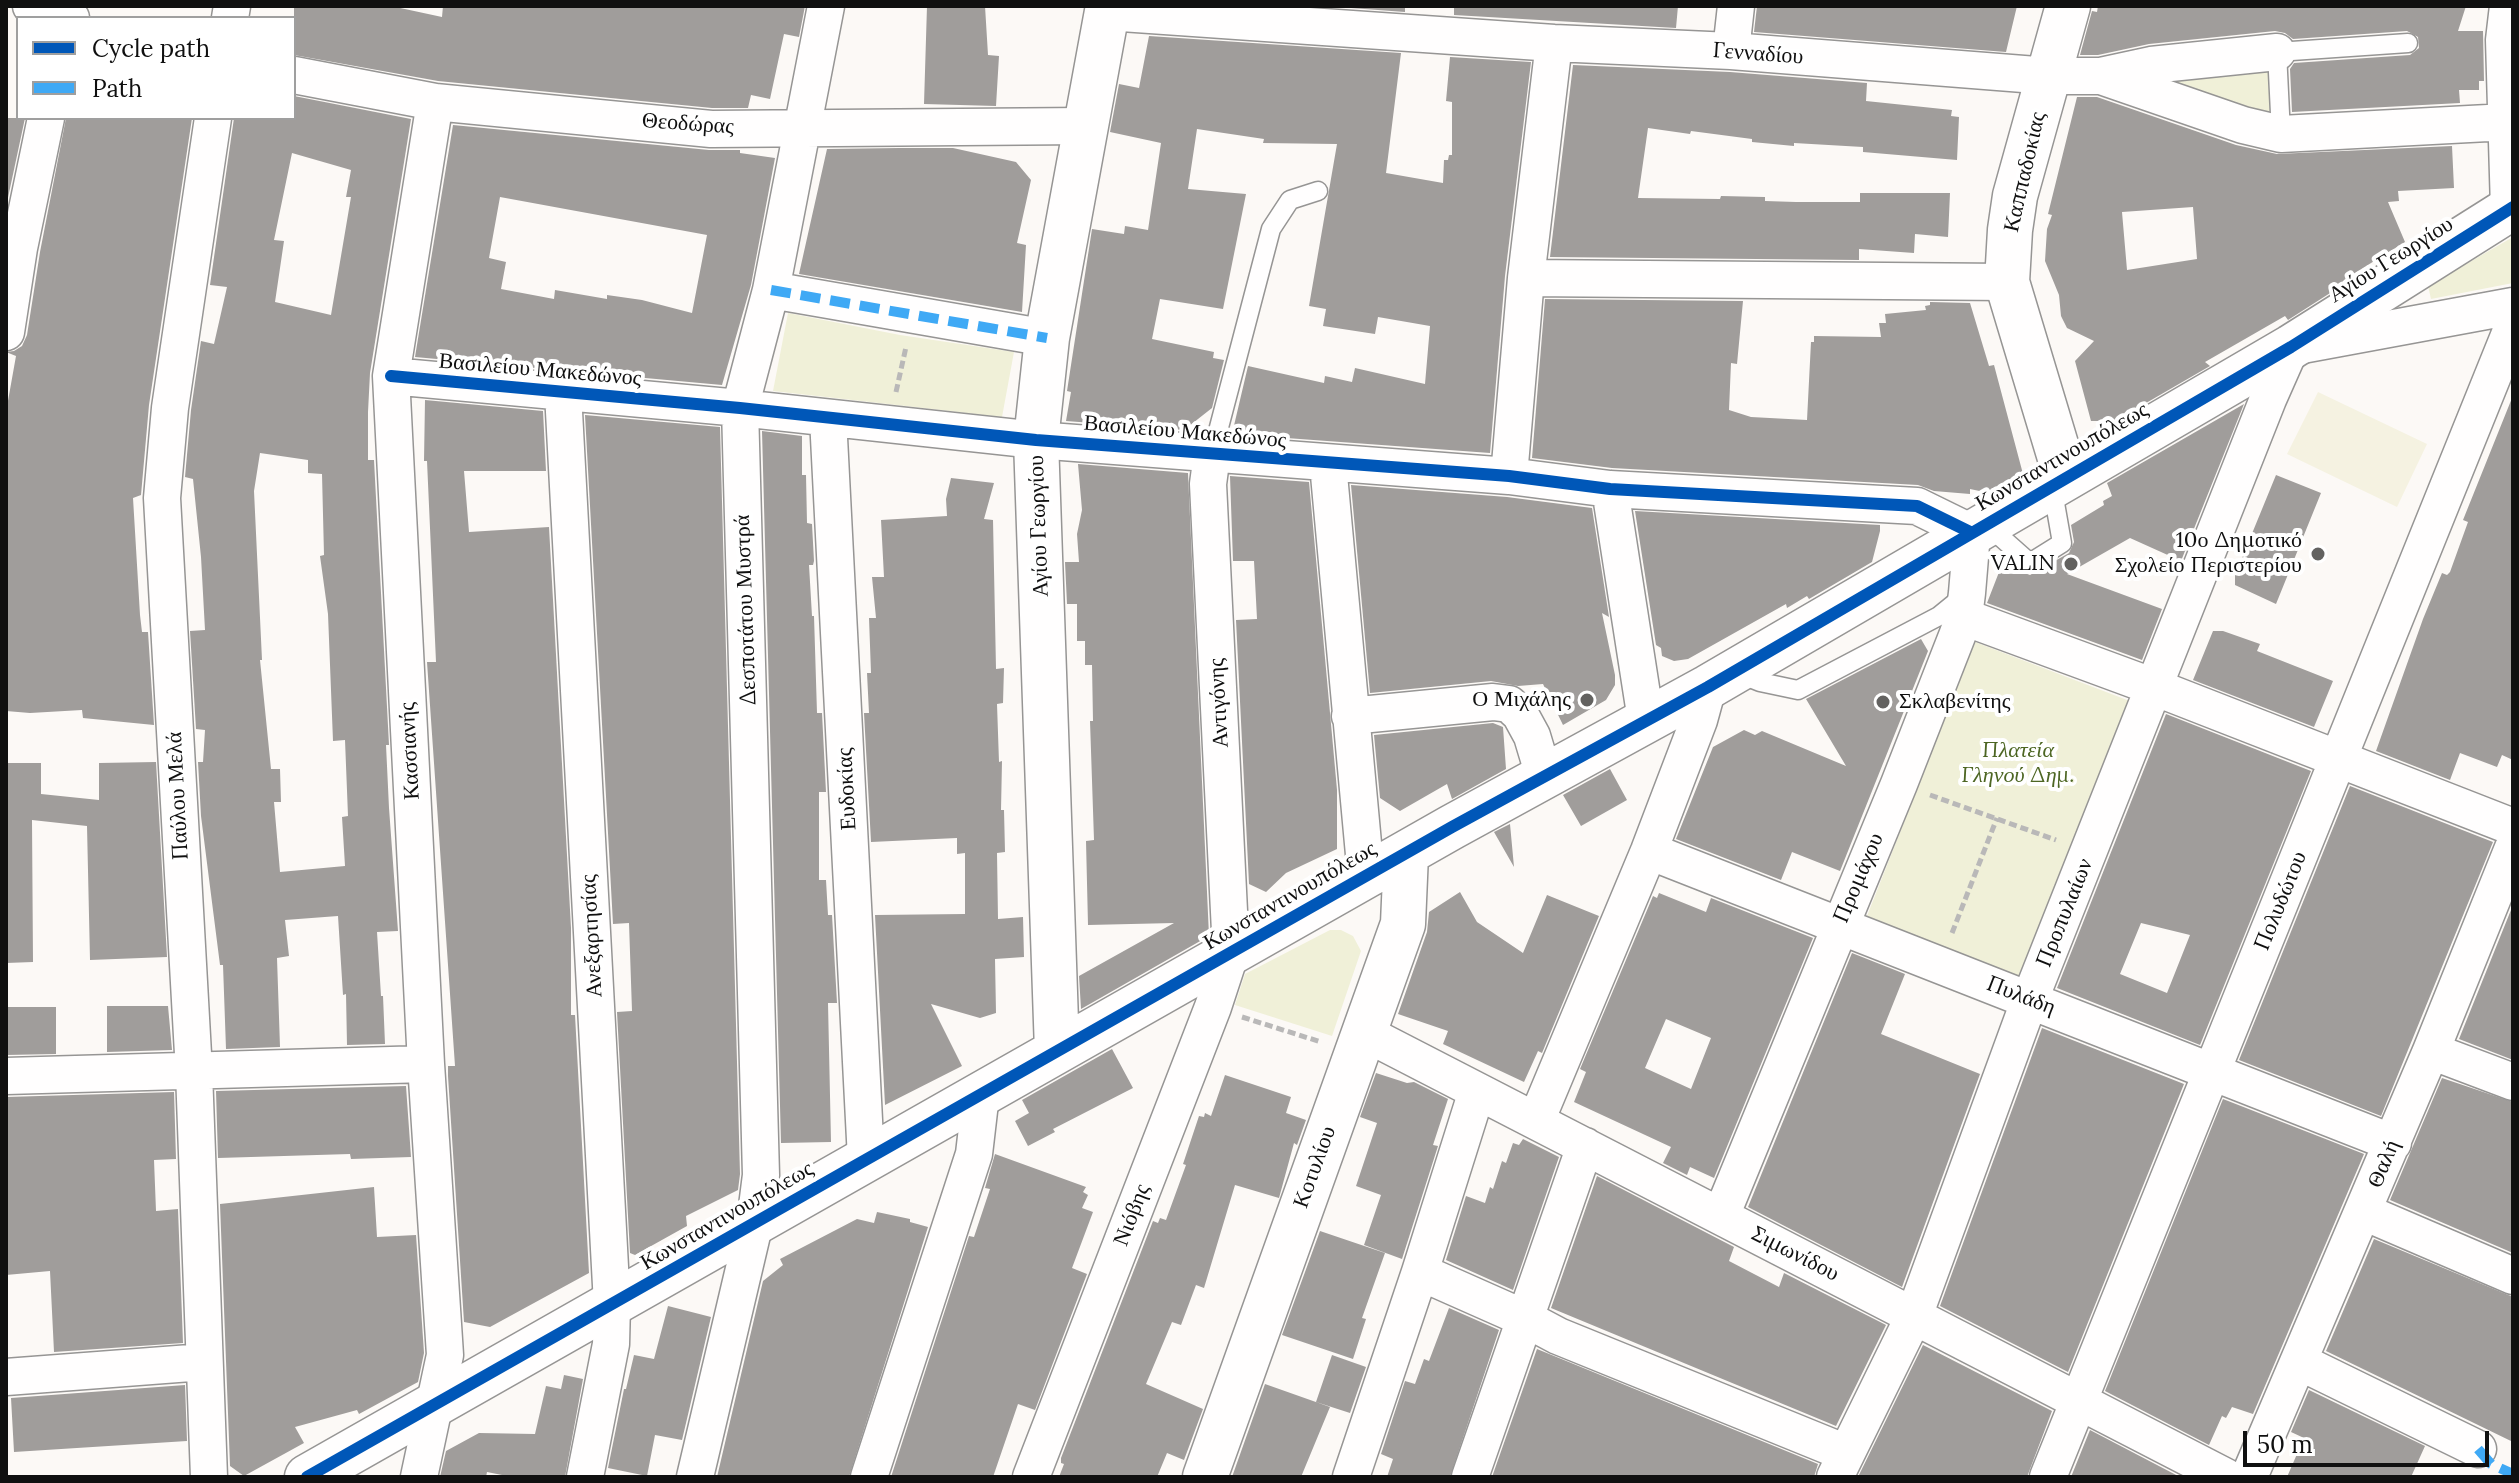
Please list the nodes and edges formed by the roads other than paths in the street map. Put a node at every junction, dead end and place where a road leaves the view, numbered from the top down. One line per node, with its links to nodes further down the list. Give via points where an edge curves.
1 (31, 6): 7 (street)
2 (826, 6): 20 (street, Δεσποτάτου Μυστρά)
3 (1736, 6): 10 (street)
4 (2068, 6): 13 (street, Καππαδοκίας)
5 (2508, 6): 18 (street)
6 (1107, 9): 8 (street, Γενναδίου); 19 (street, Αγίου Γεωργίου)
7 (62, 16)
8 (1554, 43): 10 (street, Γενναδίου); 24 (street)
9 (2408, 43): 11 (lane, Γενναδίου)
10 (1731, 51): 13 (street, Γενναδίου)
11 (2277, 52): 14 (street, Γενναδίου, via 2151,65); 21 (lane)
12 (296, 75): 15 (street, Θεοδώρας)
13 (2049, 76): 14 (street, Γενναδίου); 25 (street, Καππαδοκίας, via 2015,196)
14 (2100, 76): 21 (street)
15 (435, 102): 20 (street, Θεοδώρας, via 711,129); 32 (street, Κασσιανής)
16 (46, 120): 29 (street)
17 (213, 120): 62 (street, Παύλου Μελά, via 170,408 162,498)
18 (2507, 122): 21 (street); 23 (street)
19 (1086, 126): 20 (street, Θεοδώρας); 30 (street, Αγίου Γεωργίου)
20 (805, 128): 26 (street, Δεσποτάτου Μυστρά)
21 (2281, 134)
22 (1318, 191): 37 (lane, via 1290,200 1271,229)
23 (2511, 208): 31 (street, Αγίου Γεωργίου)
24 (1526, 278): 25 (street); 39 (street)
25 (2007, 282): 40 (street, Καππαδοκίας)
26 (771, 290): 30 (street); 34 (street, Δεσποτάτου Μυστρά)
27 (2513, 306): 31 (street)
28 (2513, 326): 48 (street, Πολυδώτου)
29 (6, 332)
30 (1047, 338): 36 (street, Αγίου Γεωργίου)
31 (2291, 347): 40 (street, Κωνσταντινουπόλεως); 45 (street, Προπυλαίων)
32 (391, 376): 33 (street, Βασιλείου Μακεδώνος); 61 (street, Κασσιανής)
33 (563, 393): 34 (street, Βασιλείου Μακεδώνος); 77 (street, Ανεξαρτησίας)
34 (740, 408): 35 (street, Βασιλείου Μακεδώνος); 74 (street, Δεσποτάτου Μυστρά, via 761,1175)
35 (828, 418): 36 (street, Βασιλείου Μακεδώνος); 71 (street, Ευδοκίας)
36 (1036, 440): 37 (street, Βασιλείου Μακεδώνος); 59 (street, Αγίου Γεωργίου)
37 (1212, 454): 38 (street, Βασιλείου Μακεδώνος); 56 (street, Αντιγόνης, via 1208,484)
38 (1328, 464): 39 (street, Βασιλείου Μακεδώνος); 46 (street)
39 (1509, 476): 41 (street, Βασιλείου Μακεδώνος)
40 (2059, 482): 42 (street, Κωνσταντινουπόλεως)
41 (1610, 489): 42 (street, Βασιλείου Μακεδώνος, via 1917,506); 47 (street)
42 (1979, 529): 43 (street, Προμάχου); 44 (street, Κωνσταντινουπόλεως)
43 (1966, 605): 44 (lane, via 1798,690); 45 (street); 55 (street, Προμάχου)
44 (1721, 679): 47 (street, Κωνσταντινουπόλεως); 52 (street, via 1699,720)
45 (2154, 687): 48 (street); 57 (street, Προπυλαίων)
46 (1350, 716): 49 (street, via 1509,704 1532,736); 54 (street)
47 (1646, 720): 49 (street, Κωνσταντινουπόλεως)
48 (2339, 758): 50 (street); 63 (street, Πολυδώτου)
49 (1544, 776): 53 (street, Κωνσταντινουπόλεως)
50 (2513, 827)
51 (2513, 848): 60 (street, Θαλή)
52 (1649, 851): 55 (street, Πυλάδη); 68 (street)
53 (1406, 854): 54 (street, Κωνσταντινουπόλεως); 58 (street, Κοτυλίου, via 1403,924)
54 (1366, 876): 56 (street, Κωνσταντινουπόλεως)
55 (1839, 926): 57 (street, Πυλάδη); 73 (street, Προμάχου)
56 (1231, 952): 59 (street, Κωνσταντινουπόλεως); 93 (street, Νιόβης)
57 (2030, 999): 63 (street, Πυλάδη); 78 (street, Προπυλαίων)
58 (1360, 1043): 66 (street, Σιμωνίδου); 94 (street, Κοτυλίου)
59 (1057, 1051): 67 (street, Κωνσταντινουπόλεως)
60 (2431, 1051): 65 (street); 69 (street, Θαλή)
61 (426, 1064): 62 (street); 84 (street, Κασσιανής, via 445,1355)
62 (194, 1072): 64 (street); 80 (street, Παύλου Μελά)
63 (2211, 1073): 69 (street, Πυλάδη); 83 (street, Πολυδώτου)
64 (6, 1076)
65 (2513, 1082)
66 (1477, 1091): 68 (street, Σιμωνίδου); 75 (street)
67 (981, 1094): 71 (street, Κωνσταντινουπόλεως); 92 (street, via 974,1154)
68 (1536, 1121): 70 (street, Σιμωνίδου)
69 (2393, 1143): 72 (street, Θαλή)
70 (1585, 1146): 73 (street, Σιμωνίδου); 79 (street)
71 (866, 1159): 74 (street, Κωνσταντινουπόλεως)
72 (2364, 1212): 76 (street); 81 (street, Θαλή)
73 (1721, 1216): 78 (street, Σιμωνίδου)
74 (755, 1222): 77 (street, Κωνσταντινουπόλεως); 91 (street, Δεσποτάτου Μυστρά)
75 (1420, 1272): 79 (street); 95 (street)
76 (2513, 1276)
77 (612, 1304): 84 (street, Κωνσταντινουπόλεως); 90 (street, Ανεξαρτησίας, via 611,1344)
78 (1914, 1316): 83 (street, Σιμωνίδου); 86 (street, Προπυλαίων)
79 (1526, 1319): 86 (street); 96 (street)
80 (204, 1362): 82 (street); 87 (street, Παύλου Μελά)
81 (2300, 1362): 85 (street); 99 (street, Θαλή)
82 (6, 1377)
83 (2078, 1402): 97 (street, Πολυδώτου); 98 (street, Σιμωνίδου)
84 (436, 1403): 88 (street, Κωνσταντινουπόλεως); 89 (street, Κασσιανής)
85 (2478, 1449)
86 (1841, 1465)
87 (209, 1477)
88 (307, 1477)
89 (419, 1477)
90 (585, 1477)
91 (695, 1477)
92 (869, 1477)
93 (1031, 1477)
94 (1205, 1477)
95 (1351, 1477)
96 (1470, 1477)
97 (2048, 1477)
98 (2226, 1477)
99 (2249, 1477)

